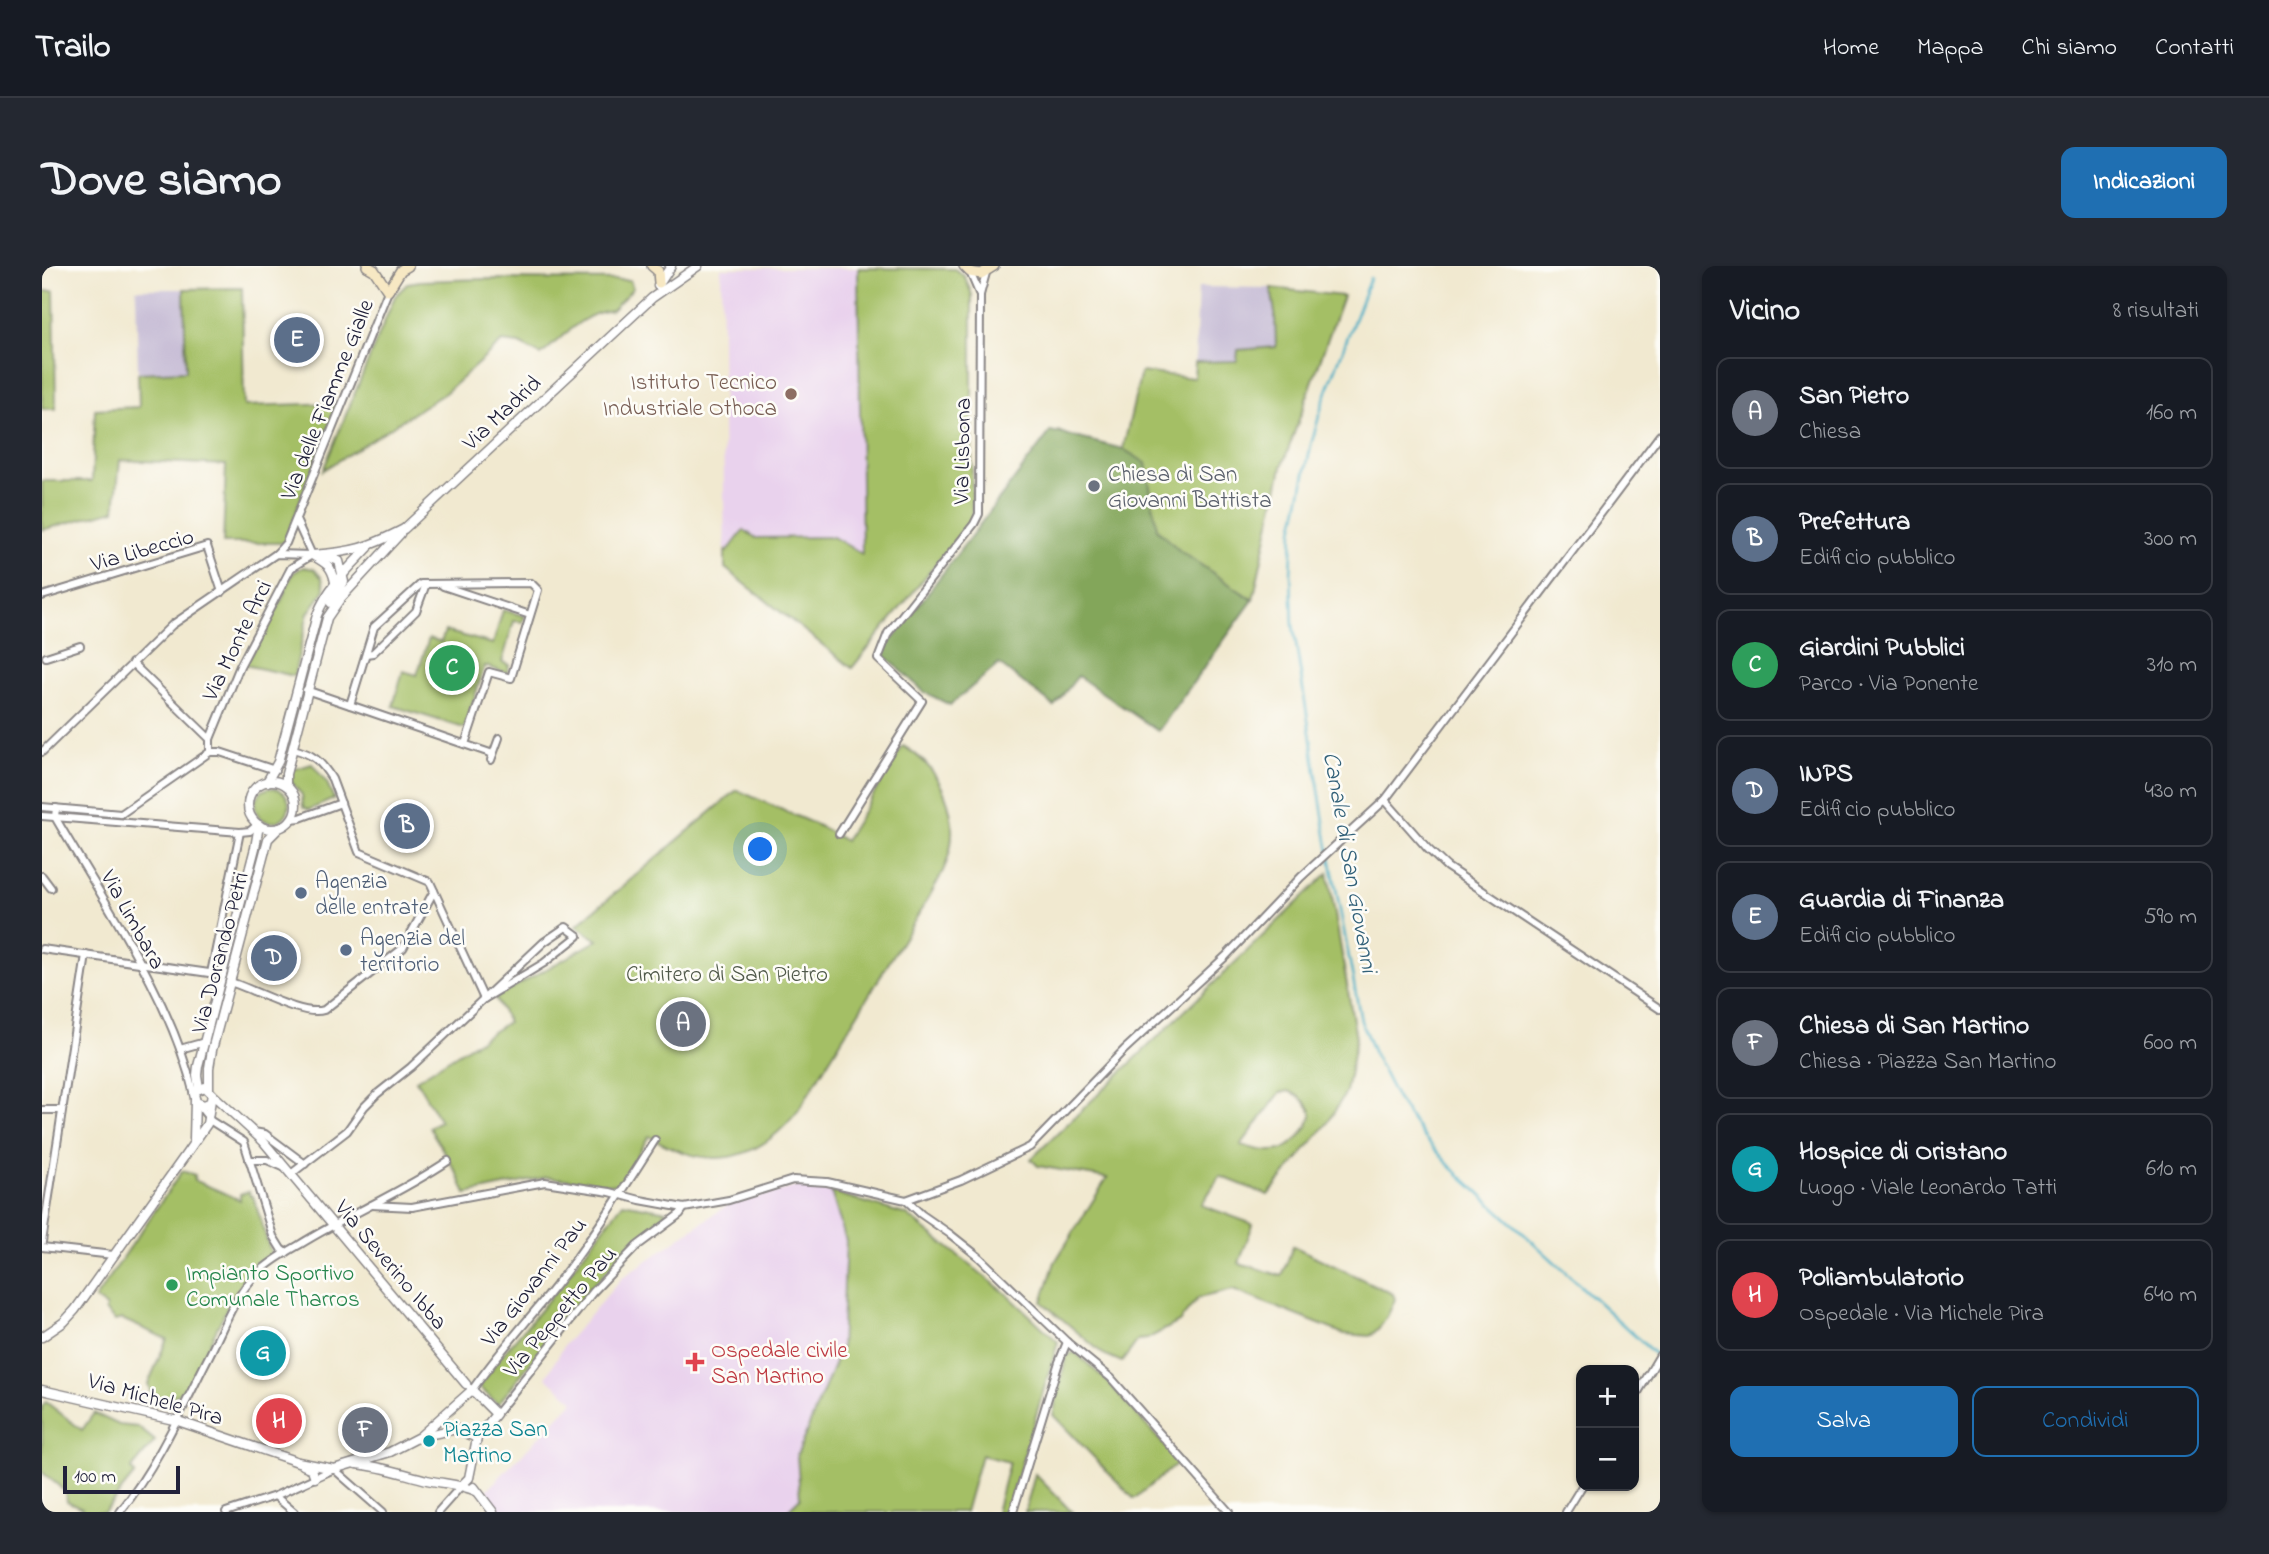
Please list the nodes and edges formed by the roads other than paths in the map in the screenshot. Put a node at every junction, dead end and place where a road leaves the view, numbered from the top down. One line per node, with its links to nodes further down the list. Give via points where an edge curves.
1 (367, 266): 9 (main road)
2 (408, 266): 9 (main road)
3 (652, 266): 8 (main road)
4 (671, 266): 8 (street, Via Madrid)
5 (698, 266): 11 (street, Via Madrid)
6 (967, 269): 7 (main road); 10 (street, Via Lisbona)
7 (990, 269): 10 (street, Via Lisbona)
8 (660, 283): 11 (street, Via Madrid)
9 (388, 290): 13 (street, Via delle Fiamme Gialle)
10 (980, 295): 55 (street, Via Lisbona, via 979,514 888,633 878,659 922,701)
11 (652, 298): 14 (street, Via Madrid)
12 (1660, 435): 43 (street)
13 (296, 520): 17 (street, Via delle Fiamme Gialle); 18 (street, Via delle Fiamme Gialle)
14 (404, 529): 15 (street, Via Madrid); 16 (street)
15 (370, 546): 18 (street); 19 (street)
16 (385, 549): 19 (street, via 354,575); 26 (street)
17 (276, 554): 18 (street); 23 (street)
18 (312, 555): 19 (street, via 339,561); 20 (street, via 328,564); 34 (street, Via Monte Arci, via 291,568 240,666)
19 (343, 574): 20 (street); 26 (street, via 344,582)
20 (335, 582): 31 (street, via 323,598)
21 (426, 584): 22 (street); 28 (street, via 416,611 373,653); 28 (street, via 374,627)
22 (438, 584): 25 (street); 25 (street, via 531,583 538,590)
23 (222, 592): 24 (street, Via Libeccio, via 207,546); 30 (street, via 172,625)
24 (42, 596)
25 (530, 615): 36 (street, via 511,678 489,672)
26 (327, 618): 32 (street)
27 (80, 646): 29 (street)
28 (366, 654): 33 (street)
29 (46, 656)
30 (132, 663): 34 (street); 38 (street)
31 (297, 688): 32 (street); 40 (street)
32 (307, 691): 33 (street); 37 (street)
33 (350, 705): 36 (street)
34 (210, 738): 39 (street, Via Monte Arci)
35 (499, 738): 36 (street, via 492,757)
36 (465, 744)
37 (293, 749): 42 (street); 44 (street, via 320,761)
38 (42, 752)
39 (210, 752): 40 (street); 47 (street)
40 (275, 771): 41 (street)
41 (267, 782): 42 (street); 52 (street, via 250,797 250,813)
42 (286, 785): 50 (street, via 295,797)
43 (1385, 800): 66 (street, via 1447,867); 82 (street, via 1124,1050 1030,1147)
44 (341, 803): 50 (street); 58 (street, via 359,852 430,882)
45 (42, 807): 46 (street)
46 (56, 808): 47 (street); 49 (street)
47 (121, 814): 51 (street)
48 (42, 816): 49 (street)
49 (55, 817): 51 (street); 61 (street, Via Limbara)
50 (292, 819): 53 (street)
51 (126, 822): 54 (street)
52 (259, 825): 53 (street); 54 (street); 63 (street, Via Dorando Petri)
53 (278, 828): 64 (street, Via Dorando Petri, via 268,839)
54 (240, 832): 62 (street, Via Dorando Petri)
55 (839, 834)
56 (42, 876): 57 (street)
57 (51, 888)
58 (434, 891): 64 (street, via 403,948 324,1010 299,1009); 65 (street)
59 (42, 948): 60 (street)
60 (86, 955): 61 (street); 72 (street)
61 (139, 963): 62 (street); 68 (street, Via Limbara)
62 (211, 973): 63 (street)
63 (223, 975): 67 (street, Via Dorando Petri)
64 (230, 982): 70 (street, Via Dorando Petri, via 212,1050)
65 (484, 999): 65 (street, via 566,926 578,936 544,963); 79 (street, via 377,1094 347,1131)
66 (1660, 1009)
67 (205, 1042): 68 (street); 69 (street, Via Dorando Petri)
68 (180, 1049): 69 (street, Via Limbara)
69 (197, 1095): 70 (street); 70 (street, via 204,1105); 73 (street); 75 (street, Via Dorando Petri)
70 (210, 1096): 73 (street, Via Dorando Petri); 74 (street, Via Severino Ibba)
71 (42, 1110): 72 (street)
72 (62, 1110): 86 (street)
73 (208, 1118): 75 (street); 77 (street, via 244,1142)
74 (254, 1132): 79 (street, via 265,1134); 80 (street, Via Severino Ibba)
75 (194, 1139): 88 (street)
76 (655, 1140): 81 (street, Via Giovanni Pau)
77 (249, 1160): 80 (street, via 267,1160); 87 (street, via 273,1236)
78 (448, 1161): 83 (street)
79 (305, 1164): 80 (street)
80 (289, 1172): 85 (street, Via Severino Ibba)
81 (621, 1195): 83 (street, via 545,1182 412,1207); 84 (street); 92 (street, Via Giovanni Pau, via 569,1268)
82 (906, 1200): 84 (street, via 827,1182 793,1180); 90 (street, via 979,1257)
83 (372, 1205): 85 (street)
84 (684, 1208): 95 (street, Via Peppetto Pau, via 637,1246 593,1292)
85 (333, 1223): 87 (street); 92 (street, Via Severino Ibba)
86 (42, 1244): 88 (street)
87 (286, 1252): 96 (street, via 253,1278 232,1309)
88 (113, 1255): 89 (street, via 64,1322)
89 (42, 1337)
90 (1067, 1342): 108 (street); 116 (street, via 1111,1378)
91 (1660, 1355): 94 (street)
92 (469, 1387): 95 (street); 97 (street)
93 (42, 1390): 96 (street, Via Michele Pira)
94 (1639, 1390)
95 (496, 1414): 98 (street)
96 (178, 1421): 100 (street, Via Michele Pira); 109 (street)
97 (419, 1437): 98 (street, via 457,1429); 99 (street)
98 (477, 1438): 105 (street)
99 (390, 1452): 101 (street); 103 (street, via 385,1462)
100 (298, 1462): 102 (street, Via Michele Pira); 104 (street, Via Michele Pira, via 312,1469)
101 (353, 1464): 102 (street); 103 (street)
102 (334, 1469): 104 (street); 112 (street)
103 (392, 1470): 105 (street, via 428,1480)
104 (315, 1478): 107 (street)
105 (465, 1481): 113 (street); 114 (street)
106 (1579, 1491): 117 (street)
107 (275, 1496): 110 (street); 111 (street)
108 (1014, 1508): 115 (street)
109 (120, 1512)
110 (226, 1512)
111 (293, 1512)
112 (383, 1512)
113 (438, 1512)
114 (493, 1512)
115 (1022, 1512)
116 (1230, 1512)
117 (1566, 1512)

